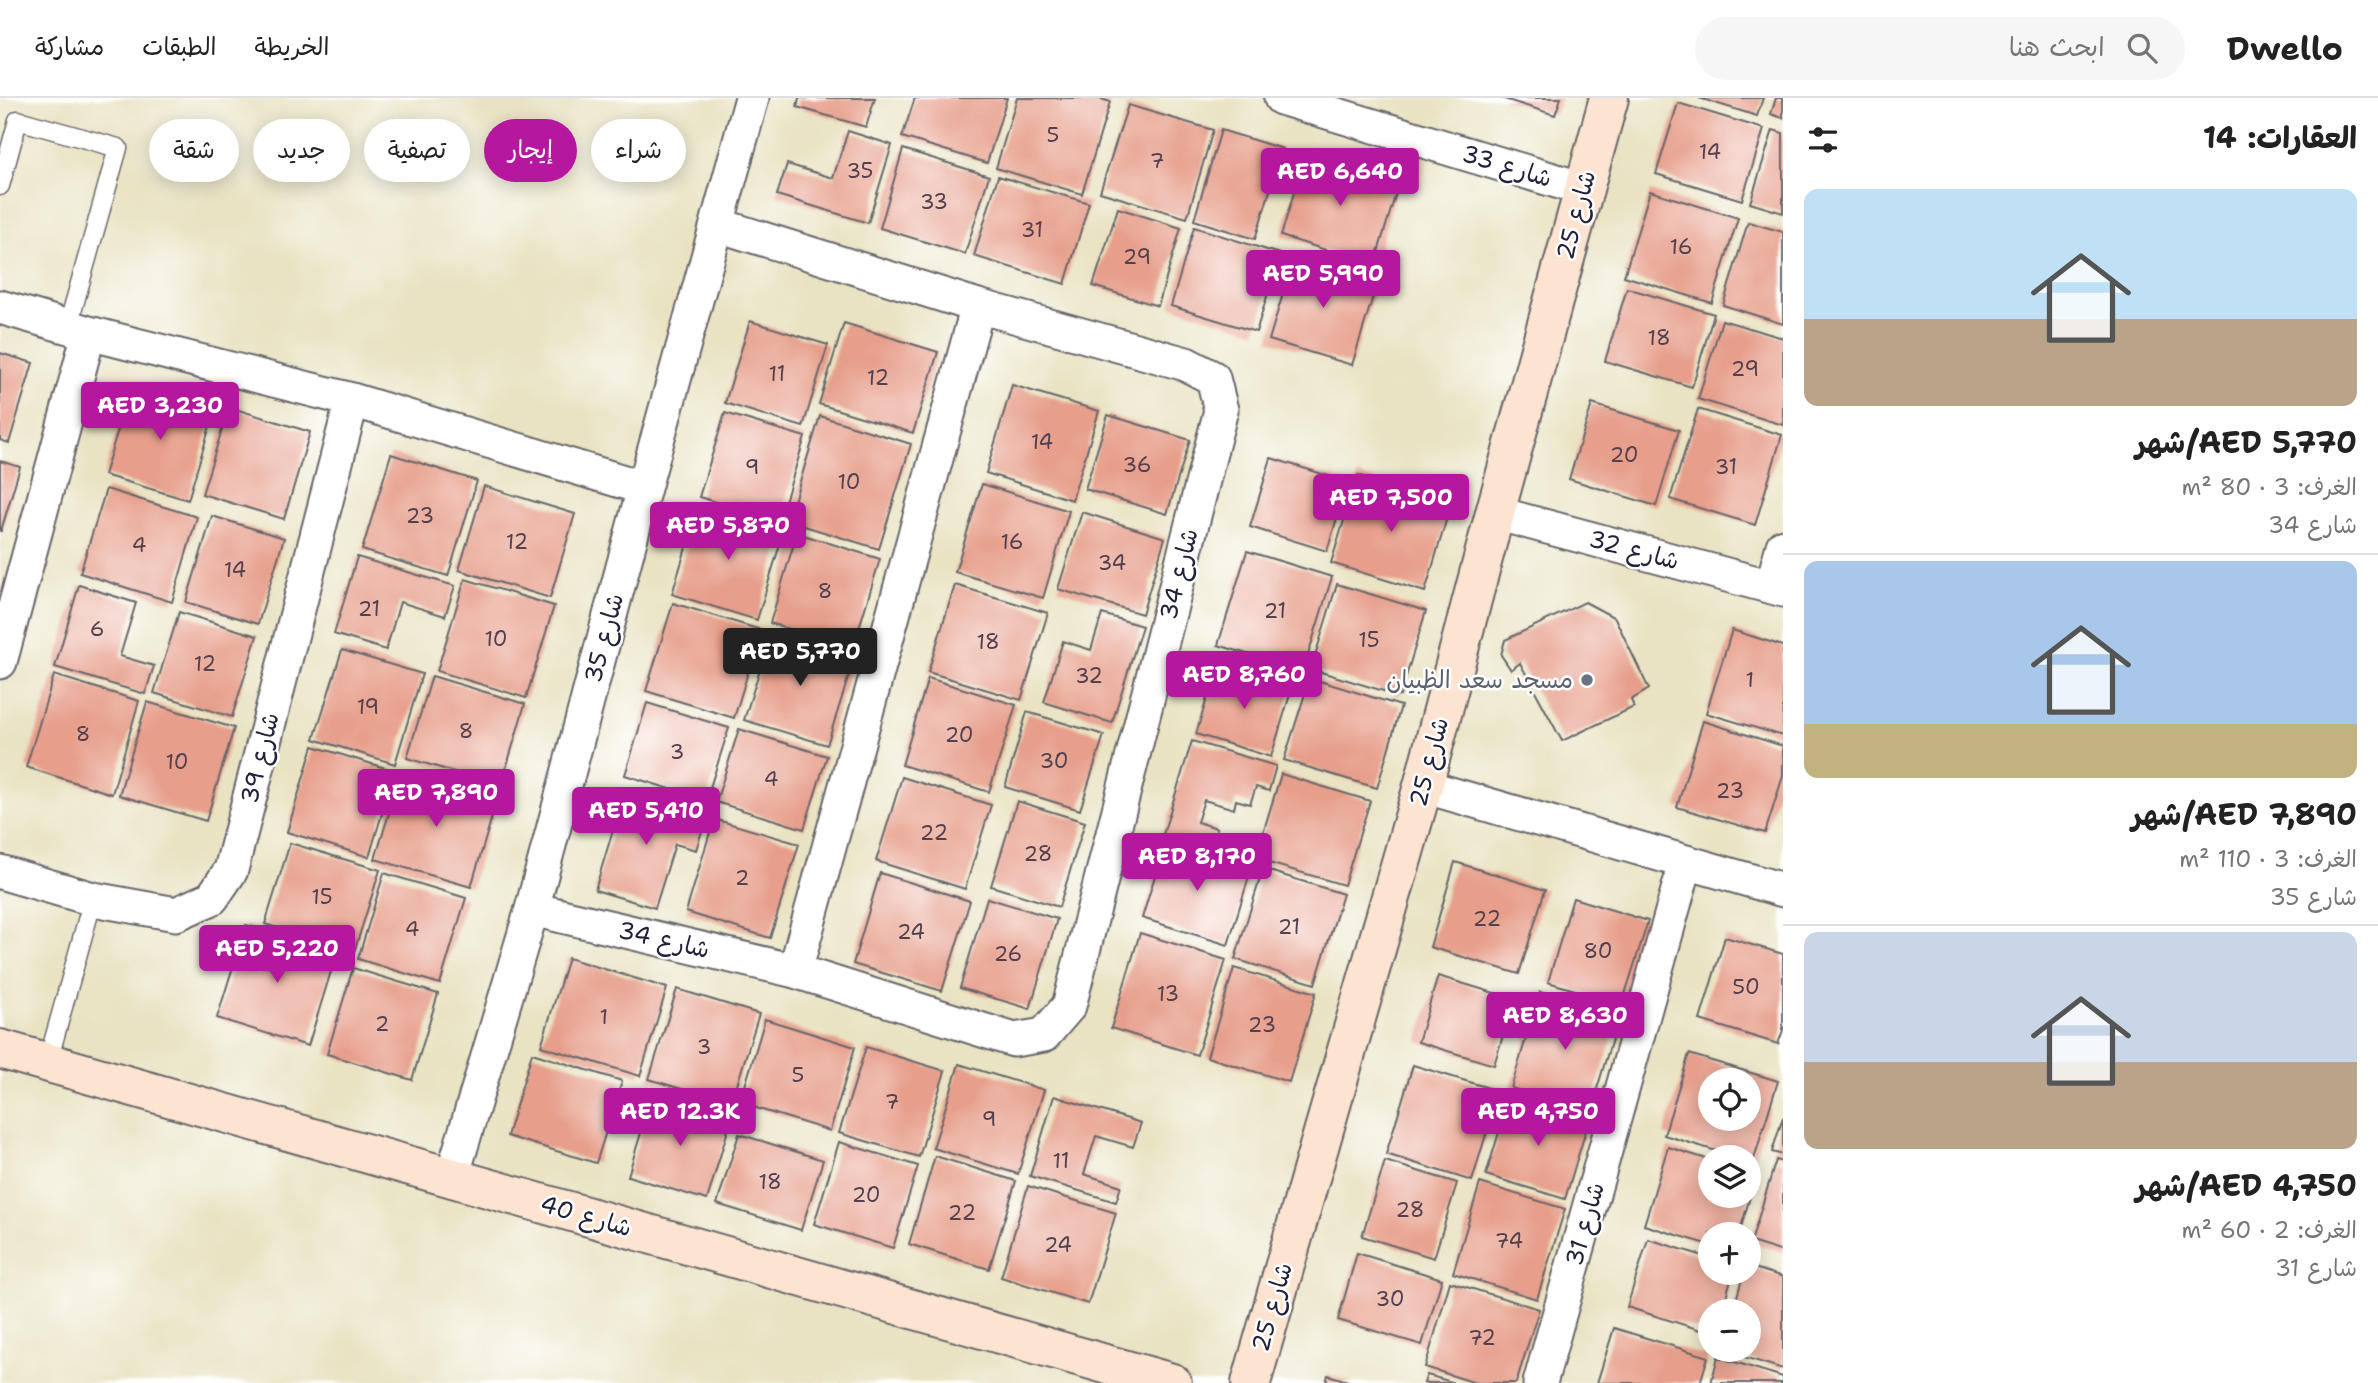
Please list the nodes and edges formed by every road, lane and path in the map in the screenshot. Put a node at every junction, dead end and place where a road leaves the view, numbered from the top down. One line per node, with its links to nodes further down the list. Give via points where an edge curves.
1 (752, 98): 6 (street, شارع 35)
2 (1609, 98): 5 (street, شارع 25)
3 (1301, 101): 5 (street, شارع 33)
4 (0, 186): 9 (lane, via 18,120 118,148)
5 (1583, 189): 12 (street, شارع 25)
6 (718, 225): 7 (street, شارع 34); 11 (street, شارع 35)
7 (978, 306): 22 (street); 22 (street, شارع 34, via 1186,364 1213,378 1221,410 1069,1006 1044,1035 1014,1040)
8 (0, 307): 9 (street)
9 (78, 330): 10 (street); 15 (street)
10 (352, 400): 11 (street); 20 (street, شارع 39, via 231,870 212,898 176,914)
11 (644, 488): 21 (street, شارع 35)
12 (1495, 513): 14 (street, شارع 32); 16 (street, شارع 25)
13 (1783, 546): 14 (street, شارع 32)
14 (1778, 588)
15 (0, 662)
16 (1423, 786): 17 (street); 27 (street, شارع 25)
17 (1686, 862): 19 (street); 28 (street, شارع 31)
18 (0, 872): 20 (street, شارع 39)
19 (1783, 890)
20 (93, 899): 24 (lane)
21 (533, 909): 22 (street, شارع 34); 25 (street, شارع 35)
22 (795, 971)
23 (0, 1049): 24 (street, شارع 40)
24 (48, 1062): 25 (street, شارع 40)
25 (452, 1177): 26 (street, شارع 40)
26 (1172, 1383)
27 (1251, 1383)
28 (1540, 1383)

